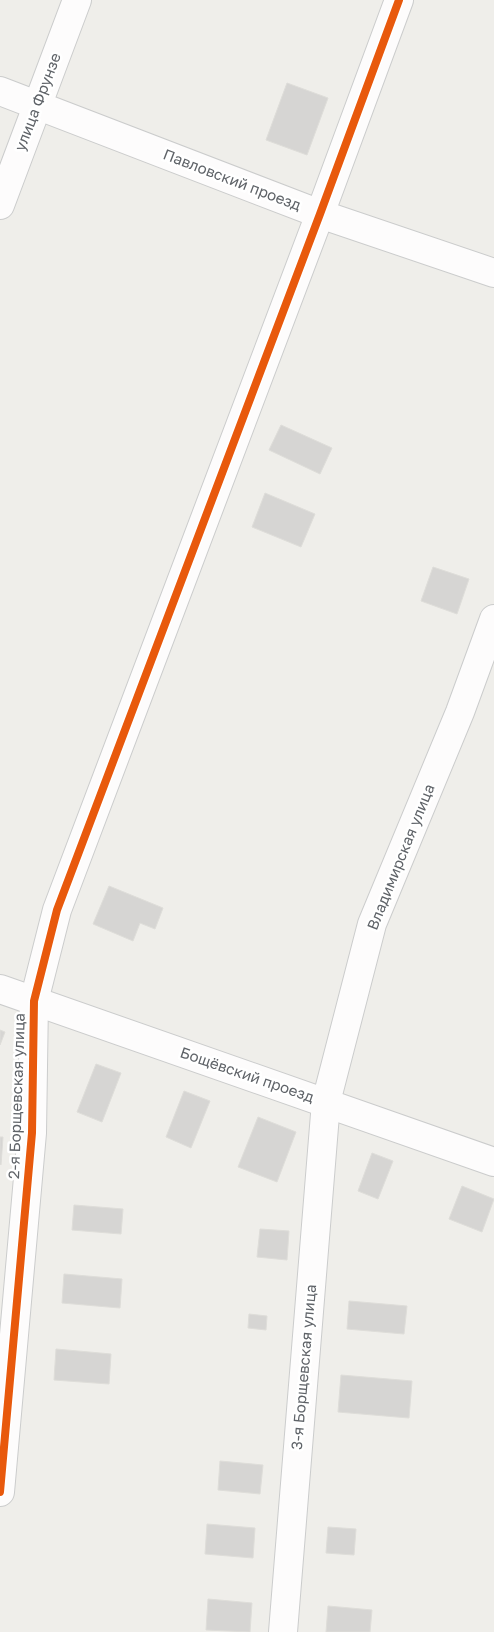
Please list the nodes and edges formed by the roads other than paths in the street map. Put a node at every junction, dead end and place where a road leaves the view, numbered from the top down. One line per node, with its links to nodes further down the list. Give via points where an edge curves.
1 (77, 0): 4 (street, улица Фрунзе)
2 (399, 0): 6 (street, 2-я Борщевская улица)
3 (0, 91): 4 (street, Павловский проезд)
4 (38, 104): 5 (street, улица Фрунзе); 6 (street, Павловский проезд)
5 (0, 205)
6 (320, 214): 7 (street, Павловский проезд); 10 (street, 2-я Борщевская улица, via 57,910)
7 (494, 273)
8 (494, 619): 11 (street, Владимирская улица, via 460,712 372,924)
9 (0, 989): 10 (street, Бощёвский проезд)
10 (34, 1001): 11 (street, Бощёвский проезд); 13 (street, 2-я Борщевская улица, via 32,1133)
11 (326, 1102): 12 (street, Бощёвский проезд); 14 (street, 3-я Борщевская улица)
12 (494, 1162)
13 (0, 1492)
14 (283, 1632)

